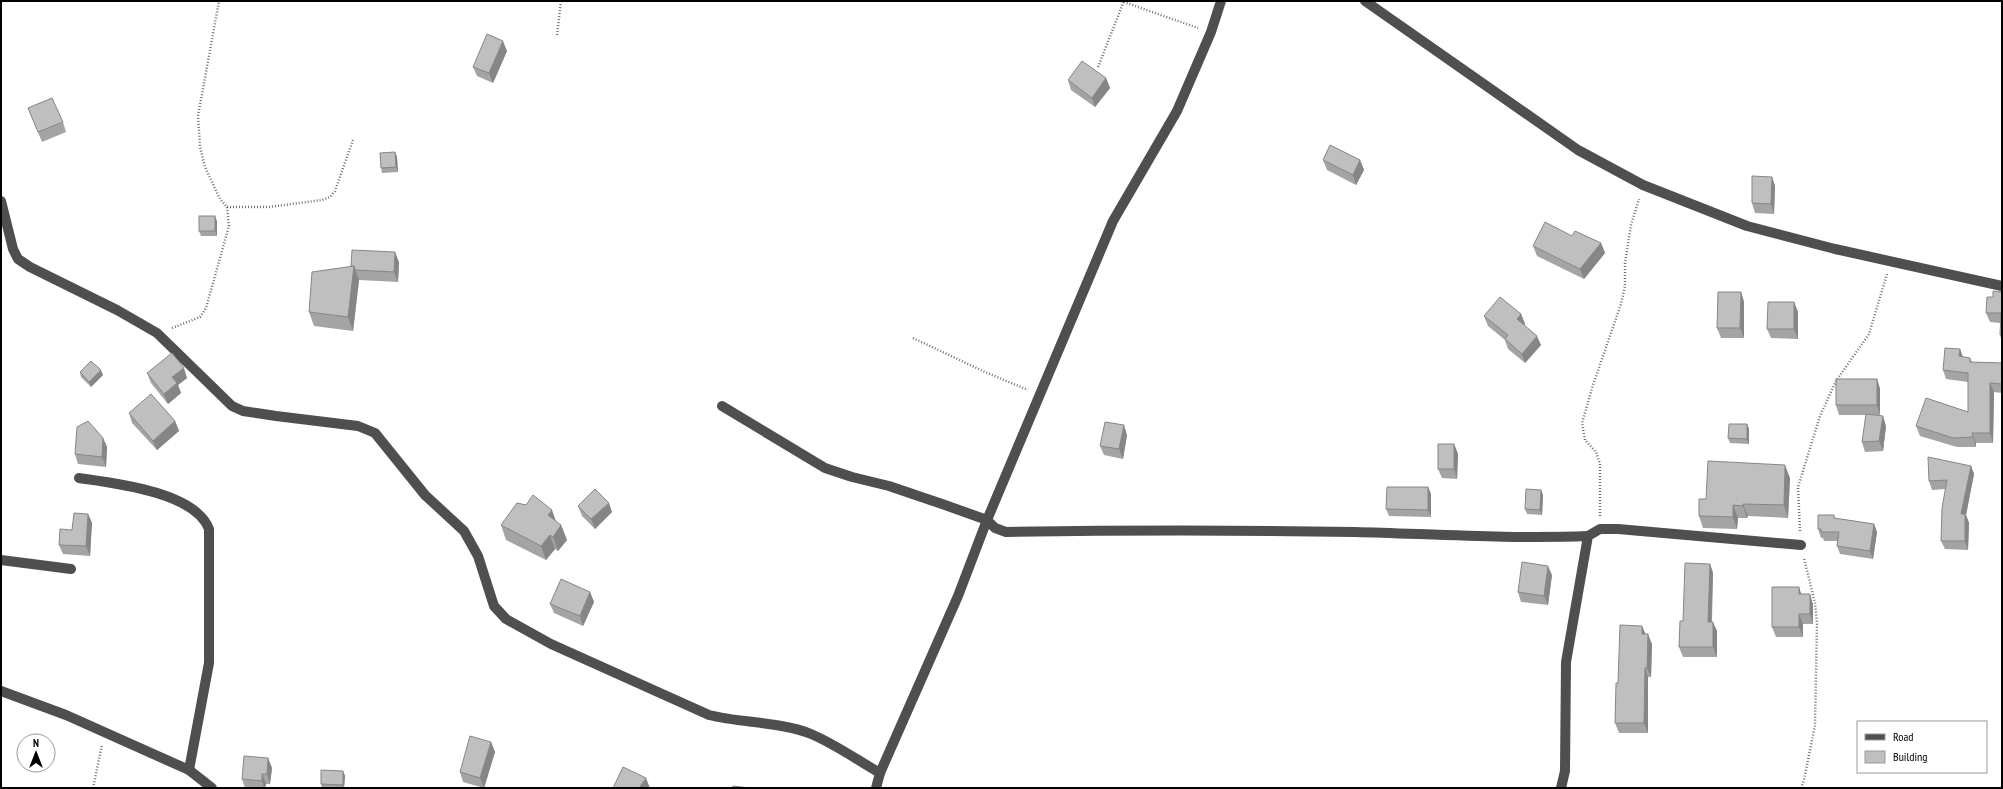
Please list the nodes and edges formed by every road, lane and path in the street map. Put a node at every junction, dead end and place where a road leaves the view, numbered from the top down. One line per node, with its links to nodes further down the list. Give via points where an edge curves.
1 (218, 1): 13 (path, via 198,116 200,147 205,167 220,199)
2 (561, 1): 8 (path)
3 (1121, 1): 6 (path)
4 (1221, 1): 7 (street)
5 (1365, 1): 11 (street, via 1578,150)
6 (1124, 2): 7 (path); 9 (path)
7 (1211, 32): 18 (street, via 1177,111 1113,221)
8 (556, 35)
9 (1098, 67)
10 (353, 140): 13 (path, via 335,191 330,197 269,207)
11 (1643, 185): 14 (street, via 1747,226 1835,249); 22 (path, via 1631,225 1621,304 1582,422 1585,440 1596,452 1600,464)
12 (1, 201): 16 (street, via 13,249 18,258 30,267)
13 (227, 207): 16 (path, via 229,226 206,308 200,317 191,322)
14 (1892, 260): 15 (street); 24 (path, via 1868,334 1836,381 1820,416 1798,487)
15 (2002, 286)
16 (157, 333): 30 (street, via 232,406 250,412 358,426 374,434 425,495 464,531 478,556 494,606 506,619 551,644 709,715 810,734)
17 (913, 338): 18 (path, via 985,372)
18 (1040, 394): 21 (street)
19 (722, 406): 21 (street, via 825,468 889,486)
20 (79, 478): 29 (street, via 160,493 194,510 206,520 209,529 209,663)
21 (987, 520): 23 (street, via 995,528 1006,532 1131,529 1542,538); 30 (street, via 958,596)
22 (1600, 528): 23 (street); 24 (street)
23 (1588, 536): 34 (street, via 1566,662 1565,771)
24 (1801, 545): 35 (path, via 1815,603 1817,623 1815,725)
25 (1, 560): 26 (street)
26 (71, 570)
27 (1, 691): 28 (street, via 66,715)
28 (105, 733): 29 (street); 31 (path)
29 (188, 770): 32 (street)
30 (880, 773): 33 (street)
31 (93, 788)
32 (212, 788)
33 (876, 788)
34 (1561, 788)
35 (1801, 788)

